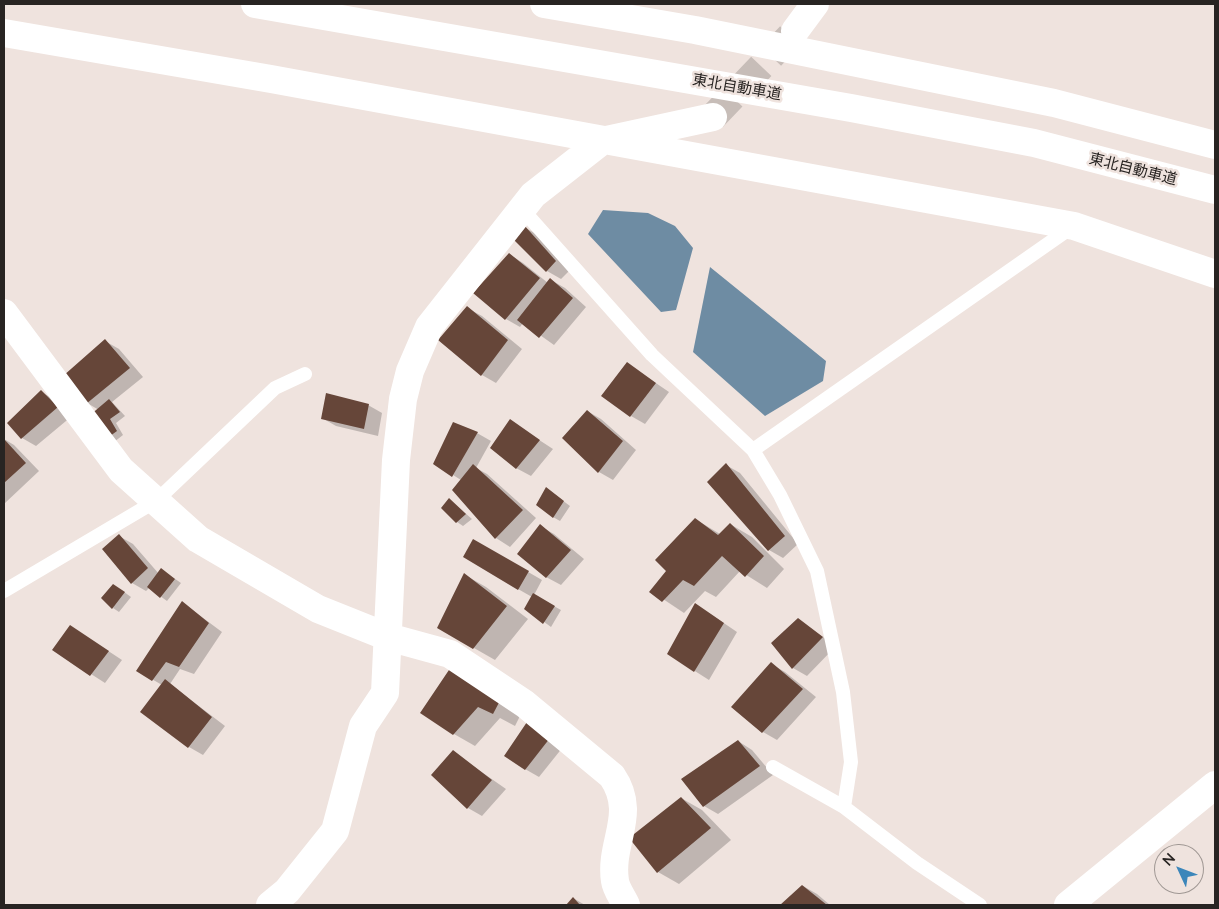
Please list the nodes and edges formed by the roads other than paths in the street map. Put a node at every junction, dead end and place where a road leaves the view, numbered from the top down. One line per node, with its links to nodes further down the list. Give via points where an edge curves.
1 (255, 4): 9 (main road, 東北自動車道, via 861,110 1034,144)
2 (544, 4): 8 (main road, via 695,30 1054,103)
3 (815, 4): 4 (main road)
4 (795, 31)
5 (4, 33): 7 (main road)
6 (712, 117): 7 (main road)
7 (602, 141): 10 (main road, via 533,195); 11 (main road)
8 (1215, 145)
9 (1215, 190)
10 (522, 208): 15 (lane, via 652,355); 18 (main road, via 430,327 410,371 403,399 396,460)
11 (1074, 226): 12 (main road); 15 (lane)
12 (1215, 274)
13 (4, 313): 16 (main road, via 121,470)
14 (306, 374): 16 (lane, via 275,388)
15 (753, 450): 21 (lane, via 780,494 817,572 843,692 851,762)
16 (156, 501): 17 (lane); 18 (main road, via 198,539 318,609)
17 (4, 591)
18 (388, 637): 22 (main road, via 385,693 363,726 335,831 288,891); 23 (main road, via 450,654 525,704 612,776 622,791 623,818 614,860 615,883)
19 (773, 767): 21 (lane)
20 (1215, 785): 25 (main road)
21 (844, 807): 24 (lane, via 916,862)
22 (270, 905)
23 (626, 905)
24 (980, 905)
25 (1068, 905)

